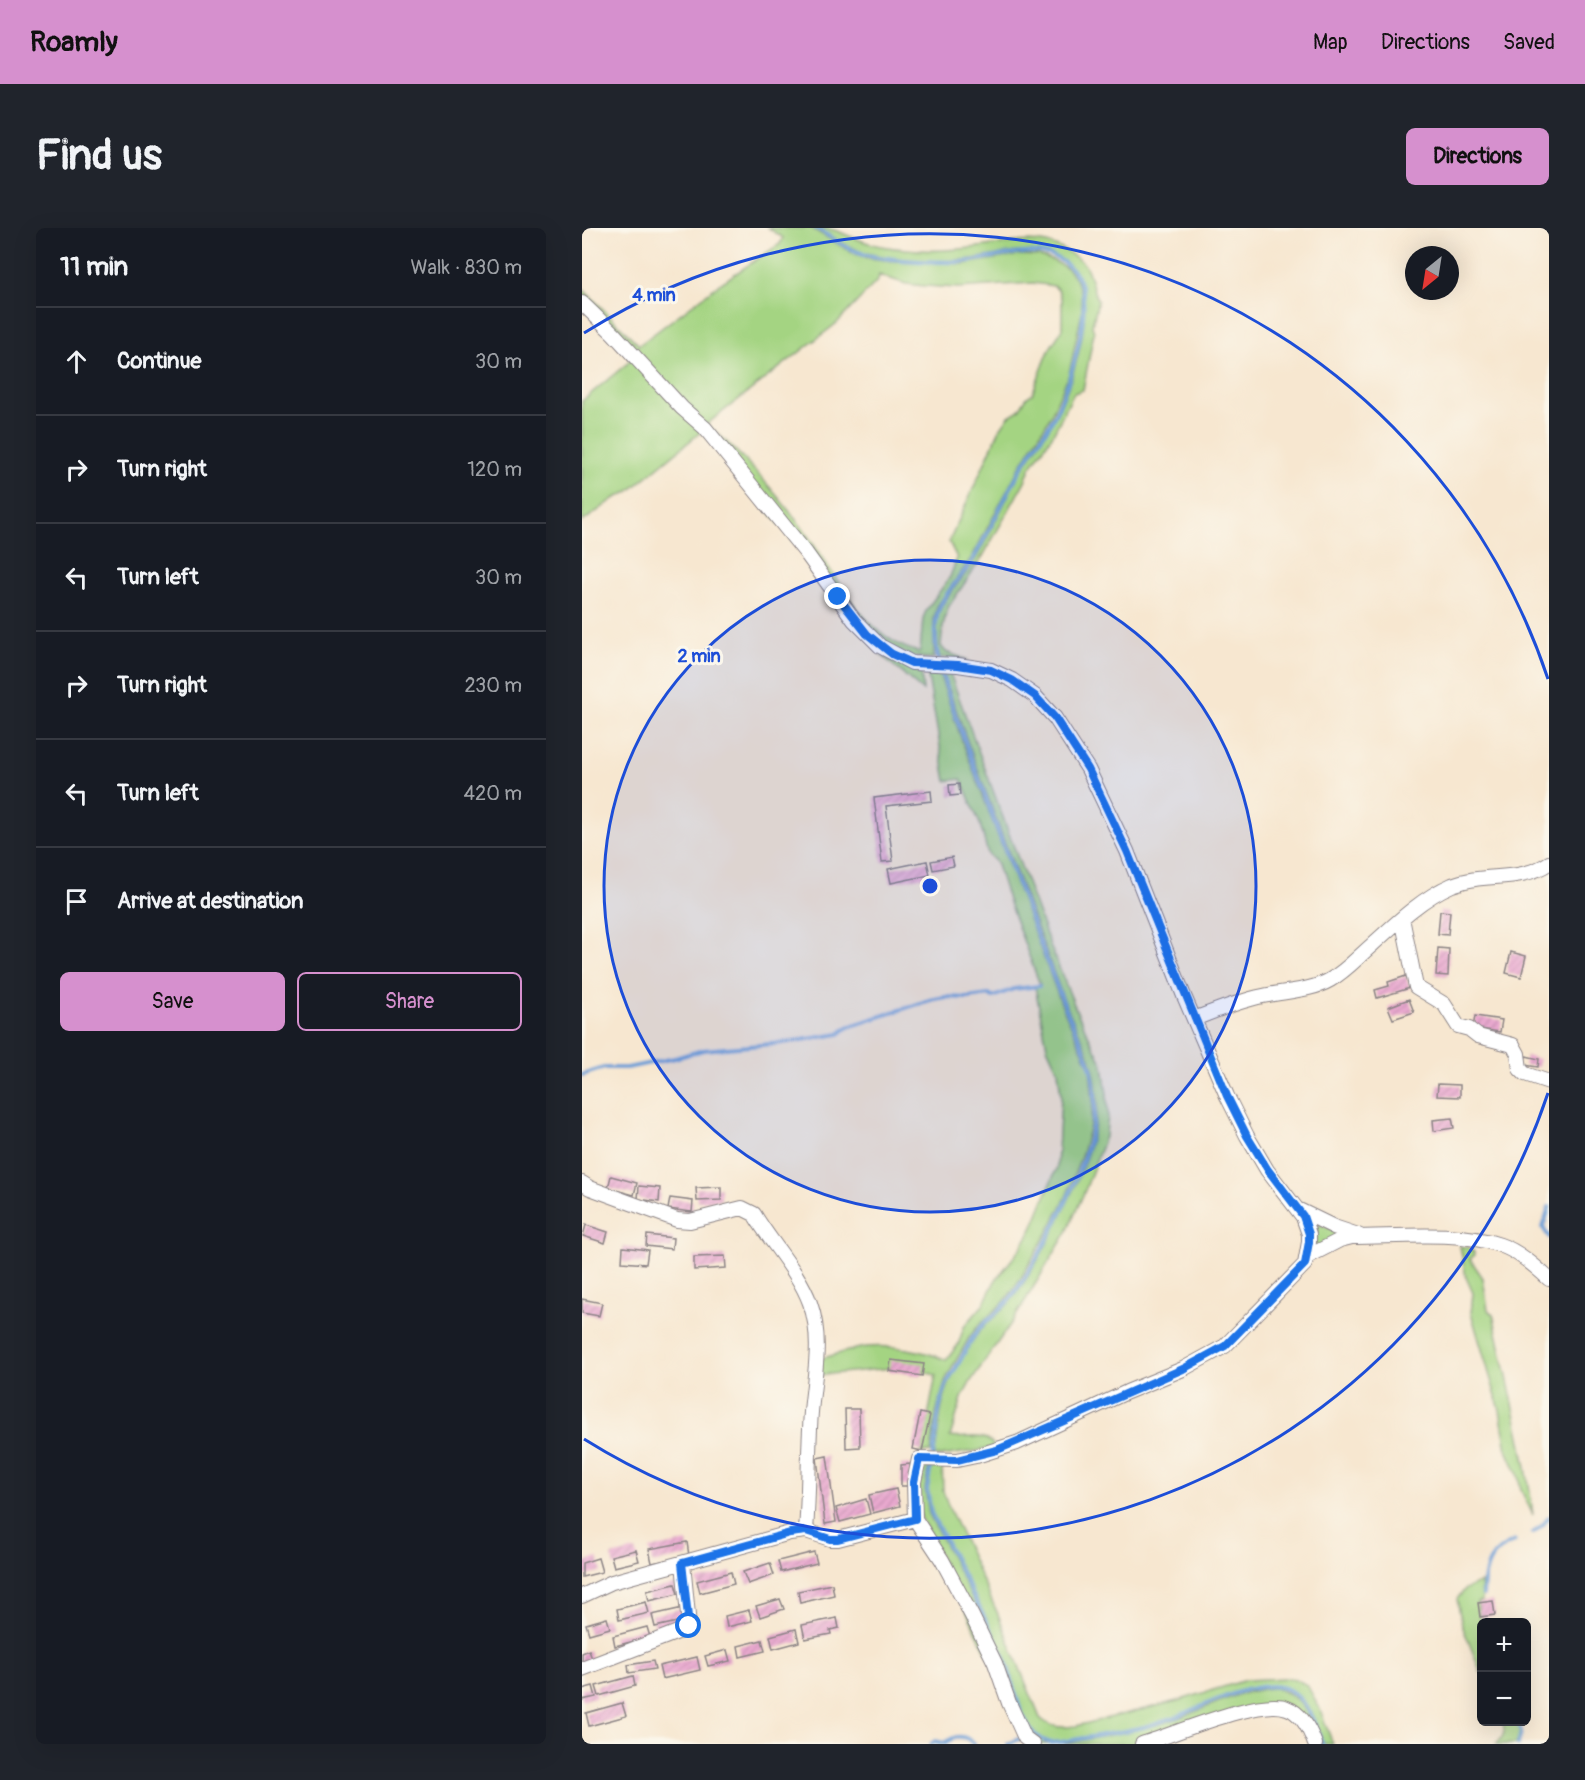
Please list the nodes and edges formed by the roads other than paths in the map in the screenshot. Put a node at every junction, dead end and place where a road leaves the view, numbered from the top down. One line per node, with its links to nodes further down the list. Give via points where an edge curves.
1 (582, 303): 4 (street, via 705,428 867,634 903,660 982,668 1012,680 1035,696 1088,769 1127,851)
2 (1549, 863): 3 (street, via 1523,875 1454,884)
3 (1402, 918): 4 (street, via 1327,982 1232,1004); 5 (street, via 1416,987 1444,1004 1458,1026 1513,1045 1520,1069)
4 (1194, 1019): 7 (street, via 1247,1136)
5 (1549, 1082)
6 (582, 1183): 12 (street, via 677,1220 690,1221 742,1208 754,1214 803,1287 817,1335)
7 (1297, 1209): 8 (street); 9 (street, via 1309,1234)
8 (1366, 1237): 9 (street, via 1340,1240); 10 (street, via 1454,1238 1494,1244 1521,1256)
9 (1307, 1257): 11 (street, via 1305,1264 1225,1346 1183,1369 1017,1443 976,1456 919,1459 914,1482)
10 (1549, 1279)
11 (915, 1519): 12 (street, via 838,1539); 16 (street, via 962,1597 995,1663 1008,1703 1025,1738)
12 (806, 1531): 13 (street)
13 (682, 1563): 14 (street, via 612,1582); 15 (street, via 689,1626)
14 (582, 1596)
15 (582, 1669)
16 (1033, 1744)
17 (1142, 1744): 18 (street, via 1242,1711 1276,1706 1286,1707 1300,1718 1311,1732)
18 (1314, 1744)

